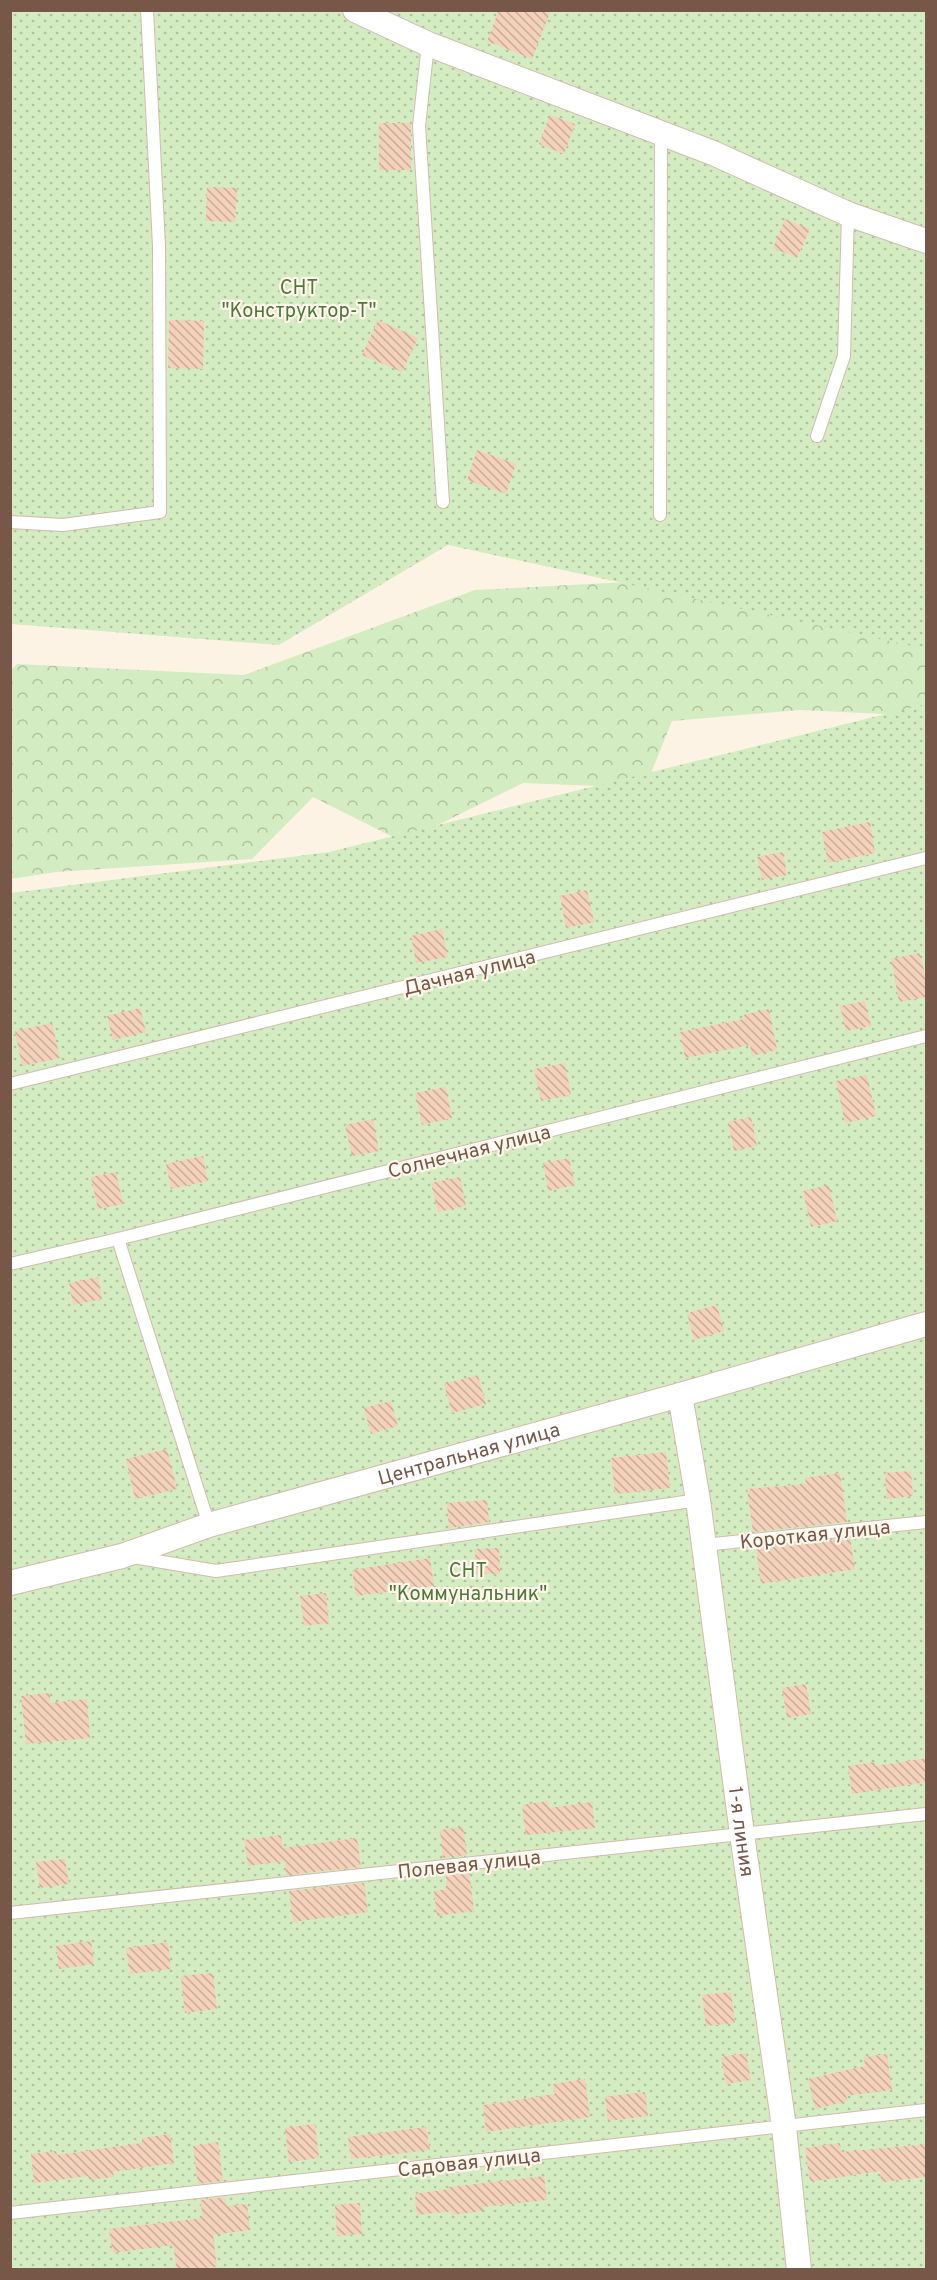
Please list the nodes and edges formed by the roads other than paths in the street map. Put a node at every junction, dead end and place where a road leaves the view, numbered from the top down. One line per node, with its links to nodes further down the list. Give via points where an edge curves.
1 (147, 10): 10 (lane, via 159,246 160,512 63,525)
2 (355, 10): 3 (street)
3 (428, 44): 4 (street); 8 (lane, via 419,126)
4 (661, 132): 5 (street); 9 (lane)
5 (848, 214): 6 (street); 7 (lane, via 844,356)
6 (927, 241)
7 (817, 436)
8 (443, 502)
9 (660, 515)
10 (10, 522)
11 (927, 858): 13 (lane, Дачная улица)
12 (927, 1036): 14 (lane, Солнечная улица)
13 (10, 1084)
14 (118, 1239): 15 (lane, Солнечная улица); 20 (lane)
15 (10, 1264)
16 (927, 1324): 17 (street, Центральная улица)
17 (680, 1395): 18 (street, 1-я линия); 20 (street, Центральная улица)
18 (699, 1500): 21 (street, 1-я линия); 22 (lane, via 216,1571)
19 (927, 1522): 21 (lane, Короткая улица)
20 (209, 1525): 22 (street, Центральная улица)
21 (704, 1545): 25 (street, 1-я линия)
22 (122, 1556): 23 (street, Центральная улица)
23 (10, 1583)
24 (927, 1814): 25 (lane, Полевая улица)
25 (742, 1834): 26 (lane, Полевая улица); 28 (street, 1-я линия)
26 (10, 1913)
27 (927, 2110): 28 (lane, Садовая улица)
28 (784, 2127): 29 (lane, Садовая улица); 30 (street, 1-я линия)
29 (10, 2213)
30 (800, 2270)

